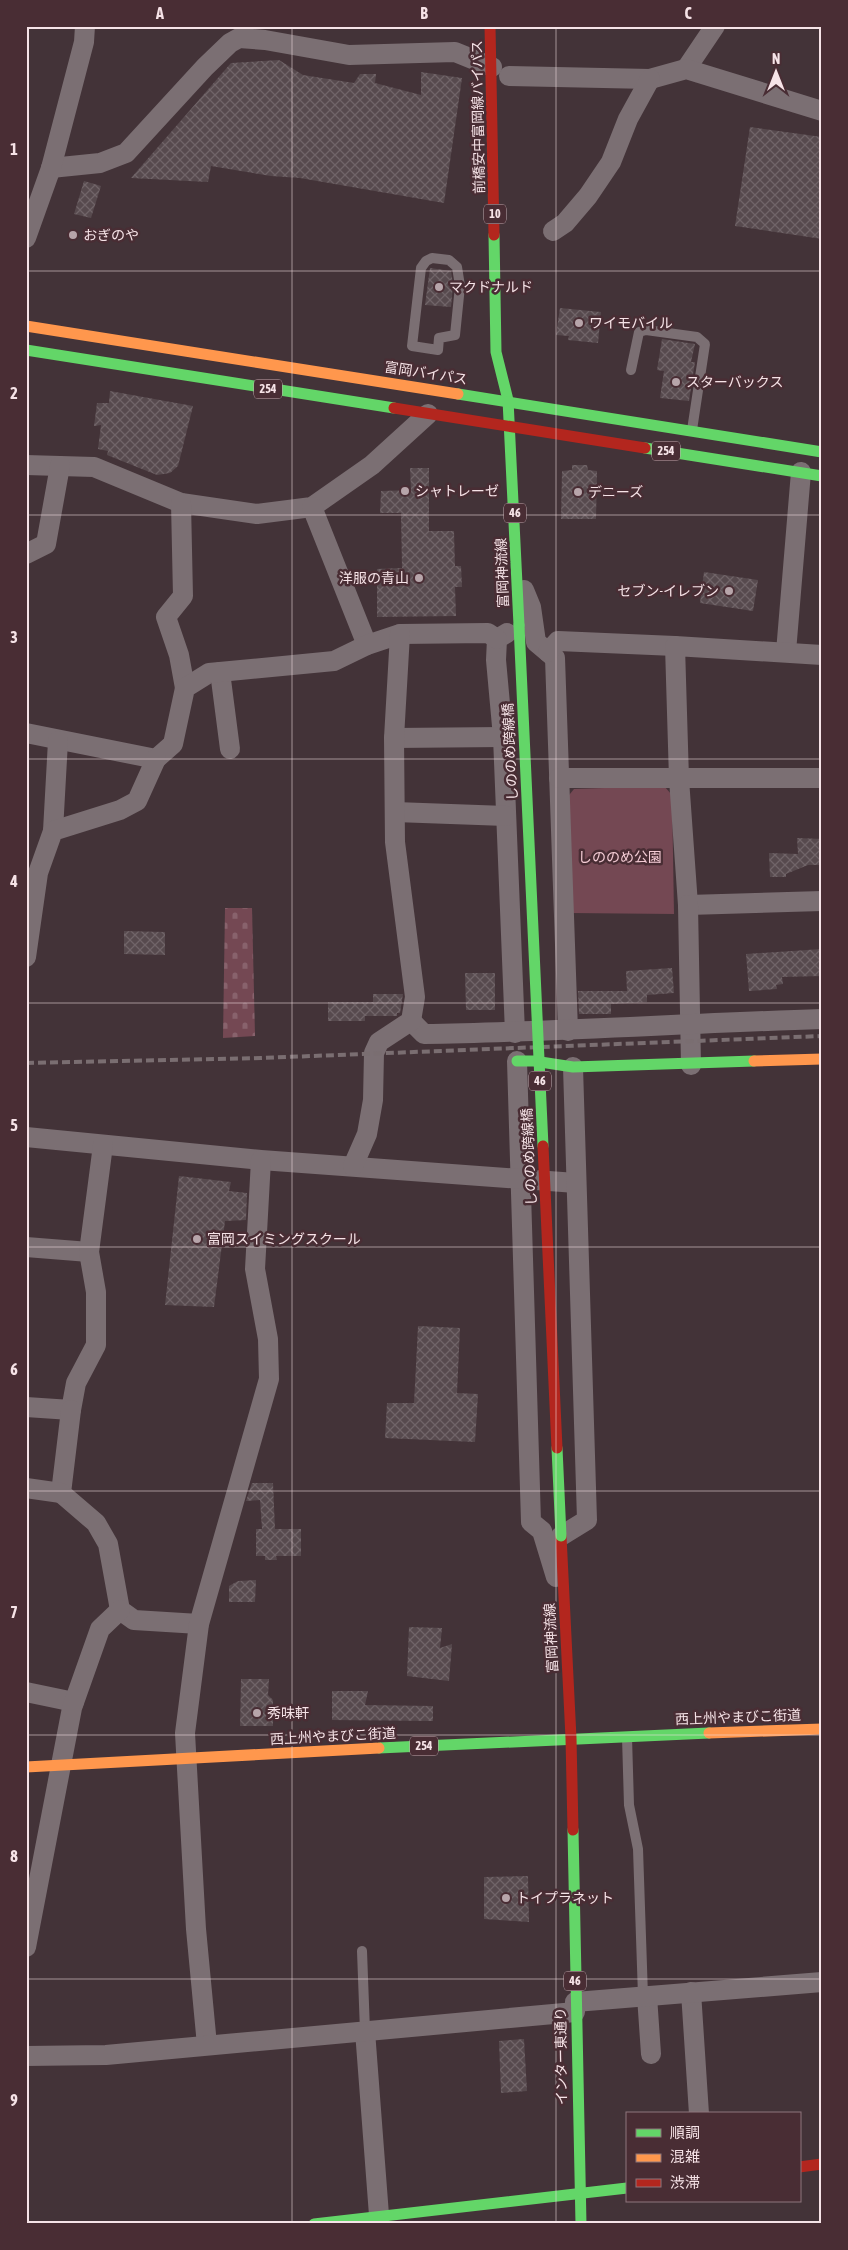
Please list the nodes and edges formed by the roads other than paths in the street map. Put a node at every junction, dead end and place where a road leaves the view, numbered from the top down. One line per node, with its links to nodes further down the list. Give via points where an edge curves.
1 (85, 26): 8 (street, via 84,42)
2 (490, 26): 5 (main road, 前橋安中富岡線バイパス / 10)
3 (715, 26): 4 (street)
4 (686, 69): 6 (street); 7 (street)
5 (505, 73): 6 (street); 8 (street, via 455,52 349,55 239,38 204,67 126,153 100,164); 16 (main road, 前橋安中富岡線バイパス / 10, via 496,352)
6 (650, 80): 9 (street, via 628,120 611,162 588,196 565,223)
7 (822, 111)
8 (51, 168): 10 (street)
9 (553, 231)
10 (26, 238)
11 (26, 326): 16 (main road, 富岡バイパス / 254)
12 (412, 346): 12 (lane, via 421,268 432,258 449,260 457,267 459,277 455,334 439,338 438,350)
13 (26, 350): 17 (main road, 254)
14 (513, 366): 16 (main road)
15 (631, 370): 19 (lane, via 639,332 646,330 698,337 706,344)
16 (508, 400): 18 (main road, 富岡神流線 / 46); 19 (main road, 富岡バイパス / 254)
17 (428, 414): 18 (main road, 254); 26 (street, via 372,465)
18 (510, 427): 23 (main road, 254); 28 (main road, 富岡神流線 / 46)
19 (692, 430): 20 (main road, 富岡バイパス / 254)
20 (822, 452)
21 (26, 464): 22 (street)
22 (60, 466): 25 (street, via 94,467); 27 (street, via 46,544)
23 (801, 472): 24 (main road, 254); 35 (street)
24 (822, 476)
25 (181, 503): 26 (street, via 257,514); 38 (street, via 183,596 166,617)
26 (312, 507): 32 (street)
27 (26, 554)
28 (518, 577): 29 (main road, 富岡神流線 / 46); 34 (street, via 531,607 536,642)
29 (519, 625): 31 (street); 76 (main road, しののめ跨線橋 / 46, bridge)
30 (400, 634): 31 (street, via 488,633); 32 (street); 41 (street)
31 (497, 639): 40 (street)
32 (367, 645): 37 (street, via 334,660)
33 (675, 646): 34 (street, via 558,641); 35 (street); 47 (street)
34 (548, 652): 45 (street, via 555,658)
35 (786, 652): 36 (street)
36 (822, 655)
37 (220, 672): 38 (street, via 209,673); 43 (street)
38 (186, 688): 44 (street, via 173,744)
39 (26, 733): 42 (street)
40 (503, 737): 41 (street); 49 (street)
41 (394, 738): 48 (street)
42 (58, 741): 44 (street); 50 (street)
43 (230, 749)
44 (156, 759): 50 (street, via 138,801 120,810)
45 (559, 778): 47 (street); 58 (street)
46 (822, 778): 47 (street)
47 (679, 779): 52 (street)
48 (395, 812): 49 (street); 56 (street, via 395,842 415,997)
49 (506, 816): 59 (street)
50 (53, 830): 53 (street, via 38,873)
51 (822, 901): 52 (street)
52 (688, 905): 57 (street)
53 (29, 922): 54 (street)
54 (26, 957)
55 (822, 1018): 57 (street)
56 (411, 1021): 59 (street, via 424,1034); 67 (street, via 379,1042 374,1053 367,1134)
57 (689, 1023): 58 (street); 62 (street)
58 (568, 1031): 59 (street)
59 (515, 1032)
60 (822, 1059): 62 (main road)
61 (517, 1061): 63 (main road); 68 (street)
62 (691, 1065): 63 (main road)
63 (573, 1067): 69 (street)
64 (26, 1137): 65 (street)
65 (104, 1145): 66 (street); 71 (street)
66 (261, 1160): 67 (street); 79 (street, via 255,1269 268,1339 269,1379)
67 (354, 1166): 68 (street)
68 (520, 1180): 69 (street); 77 (street, via 531,1522 542,1531)
69 (576, 1184): 76 (street, via 587,1520)
70 (26, 1247): 71 (street)
71 (89, 1252): 73 (street, via 96,1292 96,1346 76,1383)
72 (26, 1407): 73 (street)
73 (71, 1410): 75 (street)
74 (26, 1488): 75 (street)
75 (61, 1493): 78 (street, via 96,1523 108,1544)
76 (561, 1536): 77 (main road, 富岡神流線 / 46)
77 (565, 1608): 84 (main road, 富岡神流線 / 46)
78 (120, 1610): 79 (street, via 134,1620); 81 (street, via 100,1630)
79 (199, 1624): 85 (street, via 186,1724)
80 (26, 1692): 81 (street)
81 (74, 1702): 86 (street)
82 (822, 1729): 83 (main road, 西上州やまびこ街道 / 254)
83 (627, 1736): 84 (main road, 西上州やまびこ街道 / 254); 92 (lane, via 628,1805 638,1849)
84 (571, 1738): 85 (main road, 西上州やまびこ街道 / 254); 93 (main road, インター東通り / 46)
85 (185, 1760): 86 (main road, 西上州やまびこ街道 / 254); 95 (street)
86 (60, 1765): 87 (main road, 西上州やまびこ街道 / 254); 88 (street)
87 (26, 1767)
88 (26, 1947)
89 (362, 1951): 94 (lane)
90 (822, 1982): 91 (street)
91 (690, 1992): 92 (street); 98 (street)
92 (645, 1996): 93 (street); 96 (street)
93 (575, 2007): 94 (street); 102 (main road, インター東通り / 46)
94 (365, 2031): 95 (street); 103 (street)
95 (207, 2046): 97 (street, via 106,2055)
96 (651, 2054)
97 (26, 2056)
98 (699, 2112)
99 (822, 2164): 100 (main road)
100 (800, 2167)
101 (626, 2188): 102 (main road)
102 (579, 2194): 103 (main road); 105 (main road, インター東通り / 46)
103 (379, 2215): 104 (main road)
104 (314, 2224)
105 (580, 2224)

